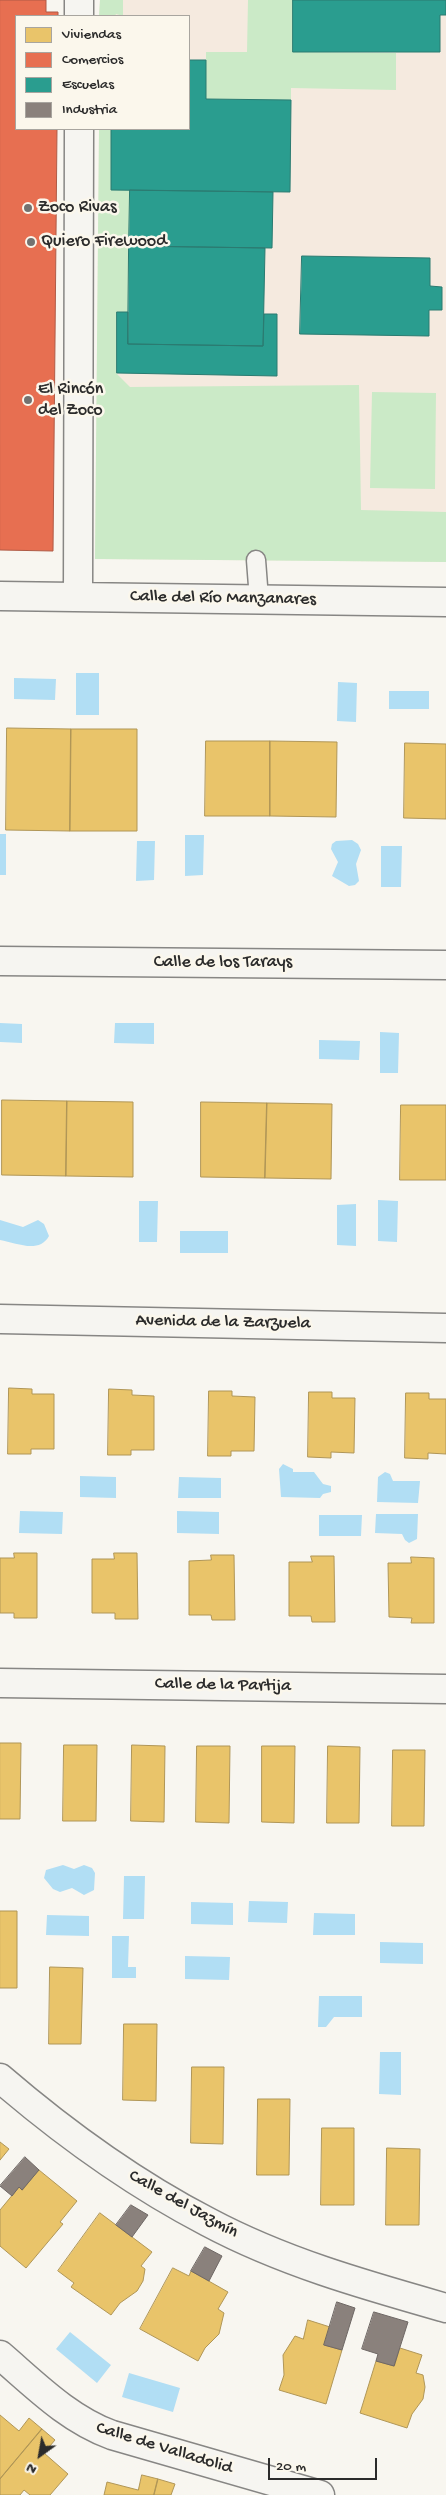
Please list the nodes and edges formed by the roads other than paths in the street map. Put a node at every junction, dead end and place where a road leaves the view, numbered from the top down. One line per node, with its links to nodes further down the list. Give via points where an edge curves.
1 (79, 0): 2 (street)
2 (79, 15)
3 (79, 130): 6 (street)
4 (256, 560): 7 (lane)
5 (0, 596): 6 (street, Calle del Río Manzanares)
6 (78, 597): 7 (street, Calle del Río Manzanares)
7 (259, 599): 8 (street, Calle del Río Manzanares)
8 (446, 602)
9 (0, 961): 10 (street, Calle de los Tarays)
10 (446, 965)
11 (0, 1319): 12 (street, Avenida de la Zarzuela)
12 (446, 1328)
13 (0, 1683): 14 (street, Calle de la Partija)
14 (446, 1689)
15 (0, 2078): 16 (street, Calle del Jazmín, via 104,2160 208,2222 298,2262)
16 (446, 2308)
17 (0, 2355): 18 (street, Calle de Valladolid, via 89,2426)
18 (320, 2495)

